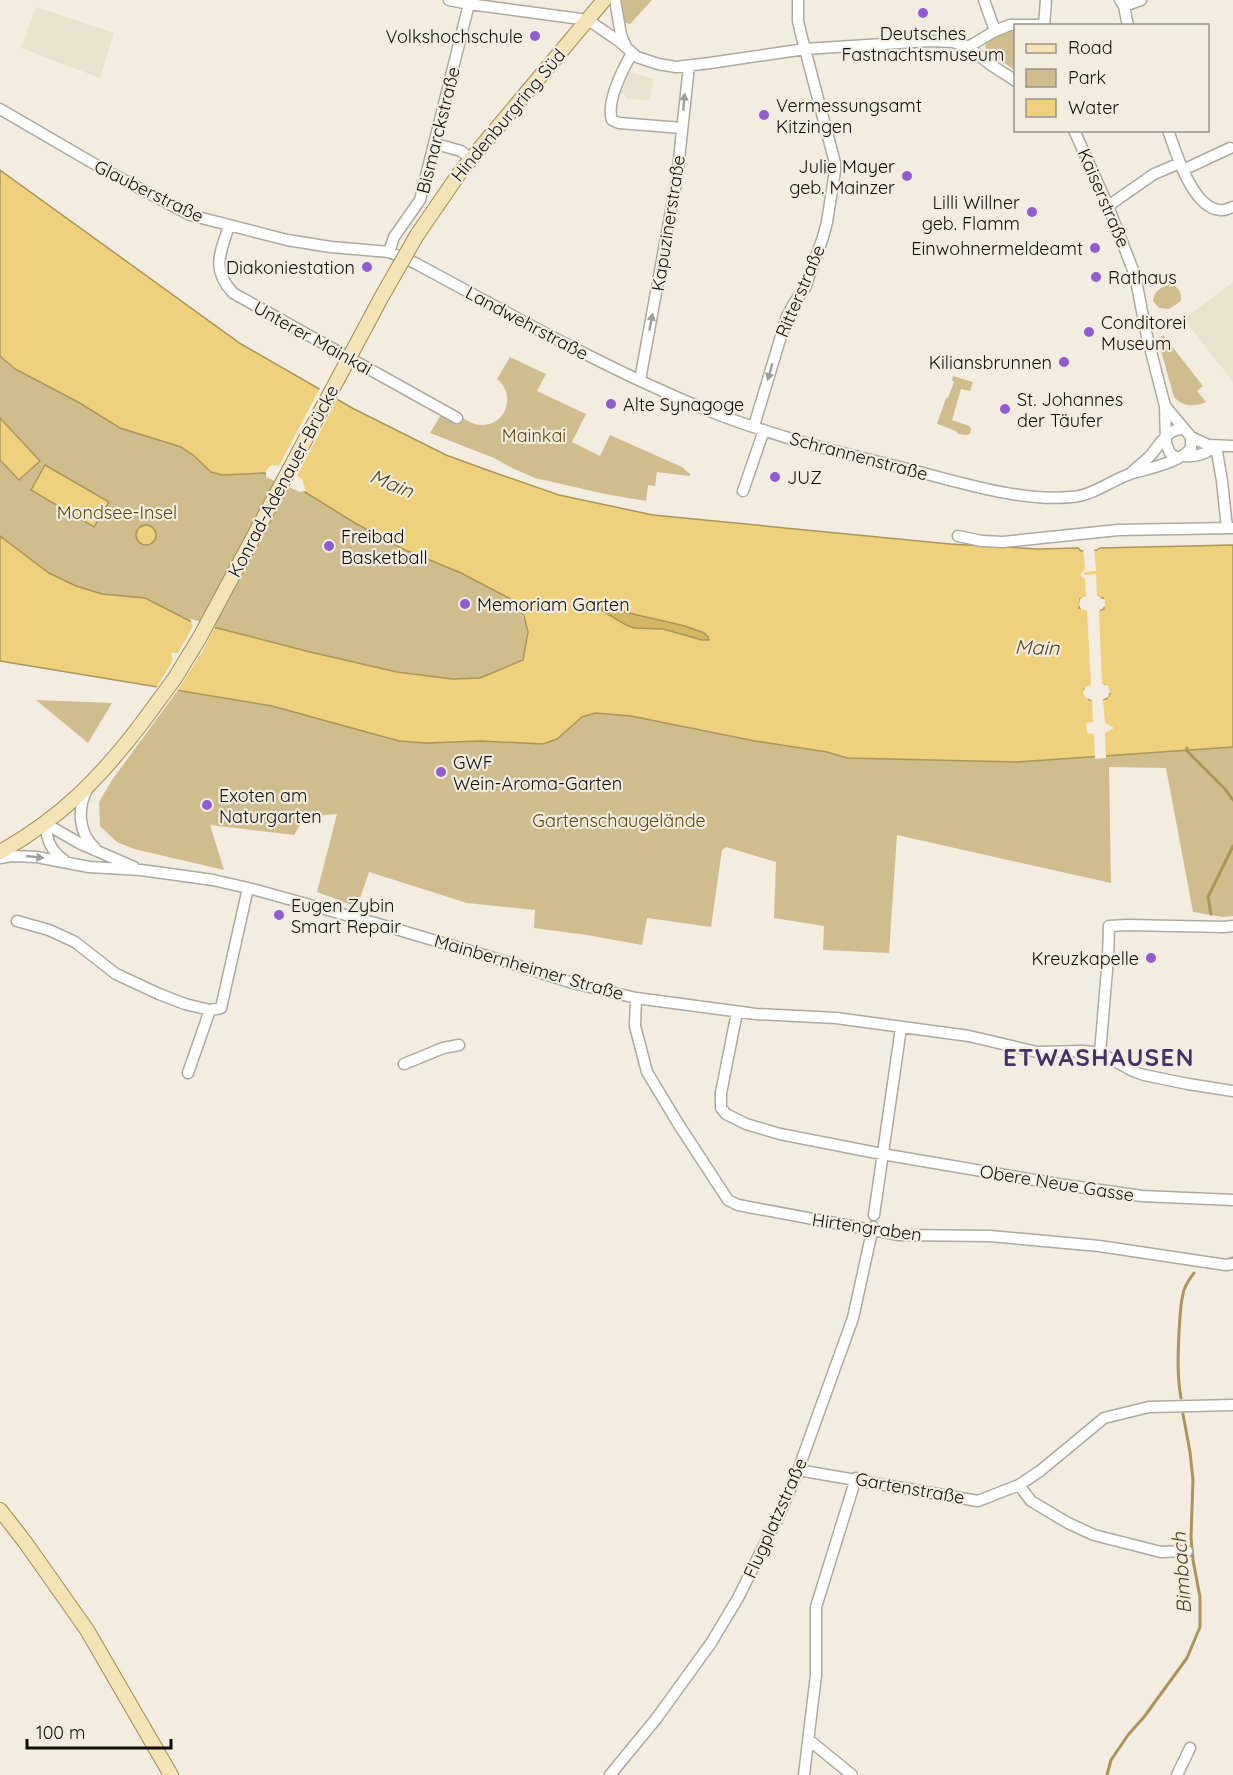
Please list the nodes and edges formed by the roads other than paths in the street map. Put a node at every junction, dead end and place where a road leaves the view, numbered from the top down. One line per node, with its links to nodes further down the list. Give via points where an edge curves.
1 (449, 0): 8 (street)
2 (604, 0): 10 (main road, Hindenburgring Süd)
3 (615, 0): 17 (street, via 621,35)
4 (798, 0): 16 (street, Ritterstraße)
5 (984, 0): 14 (street)
6 (1046, 0): 11 (street)
7 (1141, 0): 9 (street)
8 (470, 2): 10 (street); 24 (street, Bismarckstraße)
9 (1122, 3): 12 (street)
10 (588, 20): 17 (street); 26 (main road, Hindenburgring Süd)
11 (1044, 24)
12 (1127, 24)
13 (1014, 25): 14 (street)
14 (995, 31): 15 (street)
15 (968, 47): 16 (street, via 930,41); 19 (street)
16 (805, 49): 18 (street); 37 (street, Ritterstraße, one-way to 37, via 835,163 827,222 805,288 787,315)
17 (629, 50): 18 (street, via 658,64); 21 (street, via 615,91 612,120)
18 (689, 66): 21 (street, Kapuzinerstraße, one-way to 18)
19 (1014, 80)
20 (0, 109): 30 (street, Glauberstraße, via 180,210)
21 (682, 128): 34 (street, Kapuzinerstraße, one-way to 21, via 677,178)
22 (1075, 132): 28 (street, Kaiserstraße)
23 (1169, 132): 27 (street)
24 (436, 144): 26 (street); 32 (street, Bismarckstraße, via 420,200)
25 (1230, 148): 27 (street)
26 (471, 159): 31 (main road, Hindenburgring Süd)
27 (1181, 166): 28 (street, via 1154,174); 29 (street, via 1206,204 1218,210)
28 (1108, 206): 35 (street, Kaiserstraße, via 1135,276)
29 (1233, 207)
30 (229, 226): 32 (street, Glauberstraße, via 287,240); 36 (street, Unterer Mainkai, via 219,267 221,278 232,293)
31 (417, 235): 47 (main road, Konrad-Adenauer-Brücke, bridge, via 200,637 142,723)
32 (388, 252): 33 (street, Glauberstraße)
33 (415, 264): 34 (street, Landwehrstraße)
34 (640, 380): 37 (street, Schrannenstraße)
35 (1165, 406): 38 (street); 39 (street)
36 (457, 417)
37 (759, 428): 43 (street, Schrannenstraße, via 980,487 1045,498 1085,495); 44 (street)
38 (1188, 433): 39 (street, via 1176,430); 40 (street); 42 (street, via 1191,448)
39 (1167, 435): 42 (street, via 1168,448); 43 (street)
40 (1216, 446): 41 (street); 42 (street, via 1203,454); 45 (street)
41 (1233, 446)
42 (1180, 457): 43 (street)
43 (1128, 475)
44 (743, 491)
45 (1230, 528): 46 (street, via 1118,530 1004,542)
46 (958, 536)
47 (90, 785): 48 (main road); 50 (street, via 82,800 81,816 86,838)
48 (45, 824): 49 (main road); 50 (street, Mainbernheimer Straße); 52 (street, via 50,845)
49 (0, 852)
50 (100, 852): 53 (street, Mainbernheimer Straße)
51 (0, 858): 52 (street, Mainbernheimer Straße, one-way to 52, via 25,856)
52 (70, 863): 53 (street, Mainbernheimer Straße)
53 (141, 870): 54 (street, Mainbernheimer Straße)
54 (248, 888): 57 (street, Mainbernheimer Straße); 58 (street, via 221,1008)
55 (17, 921): 58 (street, via 75,942 116,974 148,989)
56 (1233, 926): 62 (street, via 1109,926)
57 (636, 998): 59 (street, Mainbernheimer Straße); 69 (street, Hirtengraben, via 634,1026 647,1071 728,1200)
58 (210, 1010): 64 (street)
59 (737, 1012): 60 (street, Mainbernheimer Straße, via 836,1018); 66 (street, Obere Neue Gasse, via 721,1094 721,1108 726,1114 780,1134)
60 (901, 1028): 62 (street, Mainbernheimer Straße, via 969,1036 1037,1052); 66 (street)
61 (459, 1046): 63 (street, via 443,1048)
62 (1100, 1053): 65 (street, via 1144,1075)
63 (404, 1064)
64 (188, 1073)
65 (1233, 1091)
66 (882, 1154): 67 (street, Obere Neue Gasse, via 1131,1195); 68 (street)
67 (1233, 1200)
68 (874, 1215)
69 (873, 1229): 70 (street, Hirtengraben, via 899,1235 990,1236 1099,1246); 72 (street, Flugplatzstraße, via 853,1318)
70 (1233, 1264)
71 (1233, 1405): 74 (street, Gartenstraße, via 1149,1407 1104,1418)
72 (798, 1470): 73 (street, Gartenstraße); 80 (street, Flugplatzstraße, via 738,1598 711,1643)
73 (856, 1478): 74 (street, Gartenstraße, via 978,1501); 77 (street, via 816,1607 816,1675)
74 (1019, 1485): 76 (street, via 1031,1501 1094,1535 1161,1552)
75 (0, 1510): 79 (main road, via 87,1630)
76 (1187, 1551)
77 (809, 1740): 81 (street); 82 (street)
78 (1190, 1748): 83 (street)
79 (171, 1775)
80 (610, 1775)
81 (804, 1775)
82 (852, 1775)
83 (1177, 1775)

